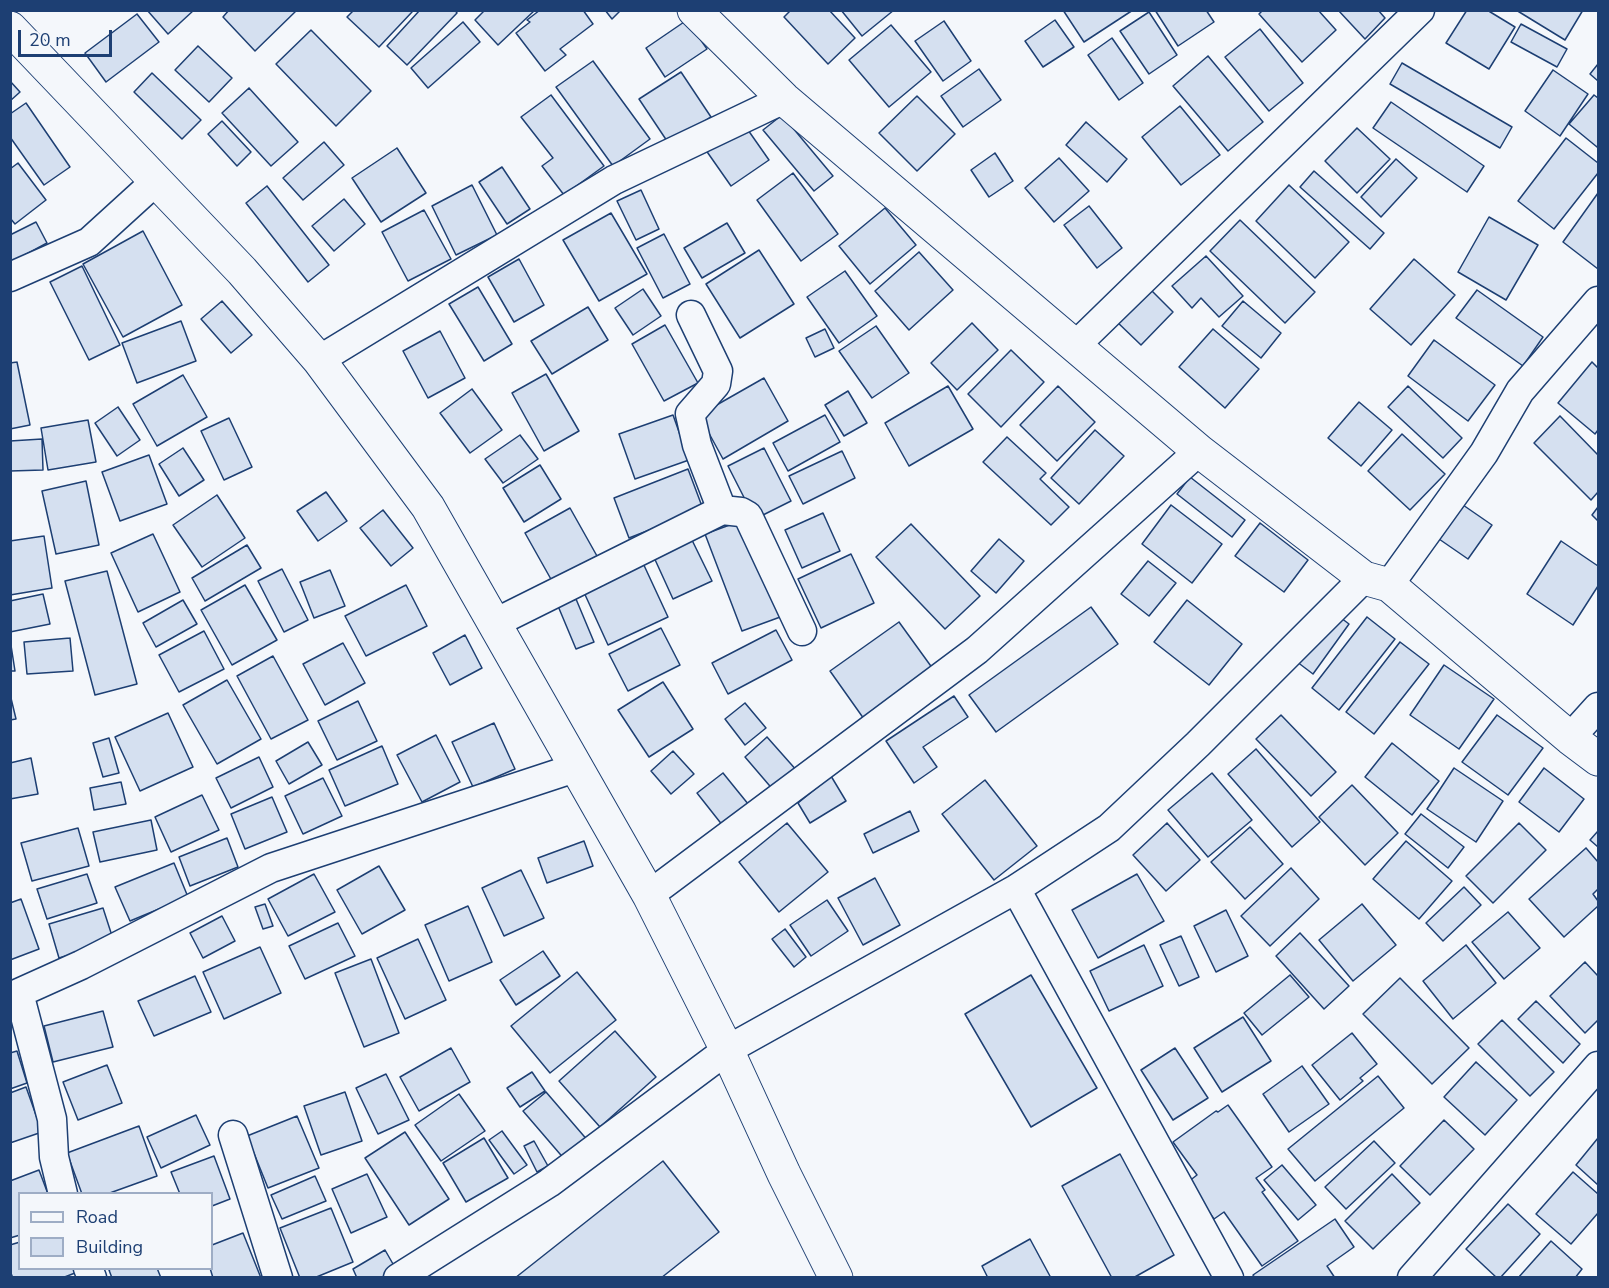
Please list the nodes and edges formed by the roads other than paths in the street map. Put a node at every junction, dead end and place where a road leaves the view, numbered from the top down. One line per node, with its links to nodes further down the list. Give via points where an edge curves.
1 (694, 10): 4 (main road)
2 (1420, 10): 9 (street)
3 (10, 28): 5 (main road)
4 (784, 99): 9 (main road); 10 (street, via 614,180)
5 (156, 182): 6 (street, via 88,242); 10 (main road, via 242,271)
6 (10, 277)
7 (1599, 301): 13 (street, via 1520,391 1484,453)
8 (691, 315): 12 (street, via 718,371 716,384 690,414 697,445)
9 (1075, 346): 11 (main road)
10 (319, 360): 14 (main road, via 428,507)
11 (1199, 451): 13 (main road); 21 (street, via 977,650)
12 (722, 510): 14 (street); 15 (street, via 748,516)
13 (1377, 582): 17 (main road); 20 (street, via 1109,828)
14 (495, 623): 19 (main road)
15 (802, 631)
16 (1599, 707): 17 (street)
17 (1570, 738): 18 (main road)
18 (1599, 759)
19 (578, 767): 21 (main road); 22 (street, via 271,868)
20 (1016, 889): 23 (street); 30 (street)
21 (649, 895): 23 (main road)
22 (15, 995): 26 (street, via 39,1063)
23 (727, 1050): 28 (street, via 549,1183); 29 (main road)
24 (1599, 1066): 31 (street)
25 (233, 1135): 27 (street)
26 (63, 1192)
27 (278, 1278)
28 (398, 1278)
29 (836, 1278)
30 (1229, 1278)
31 (1412, 1278)

